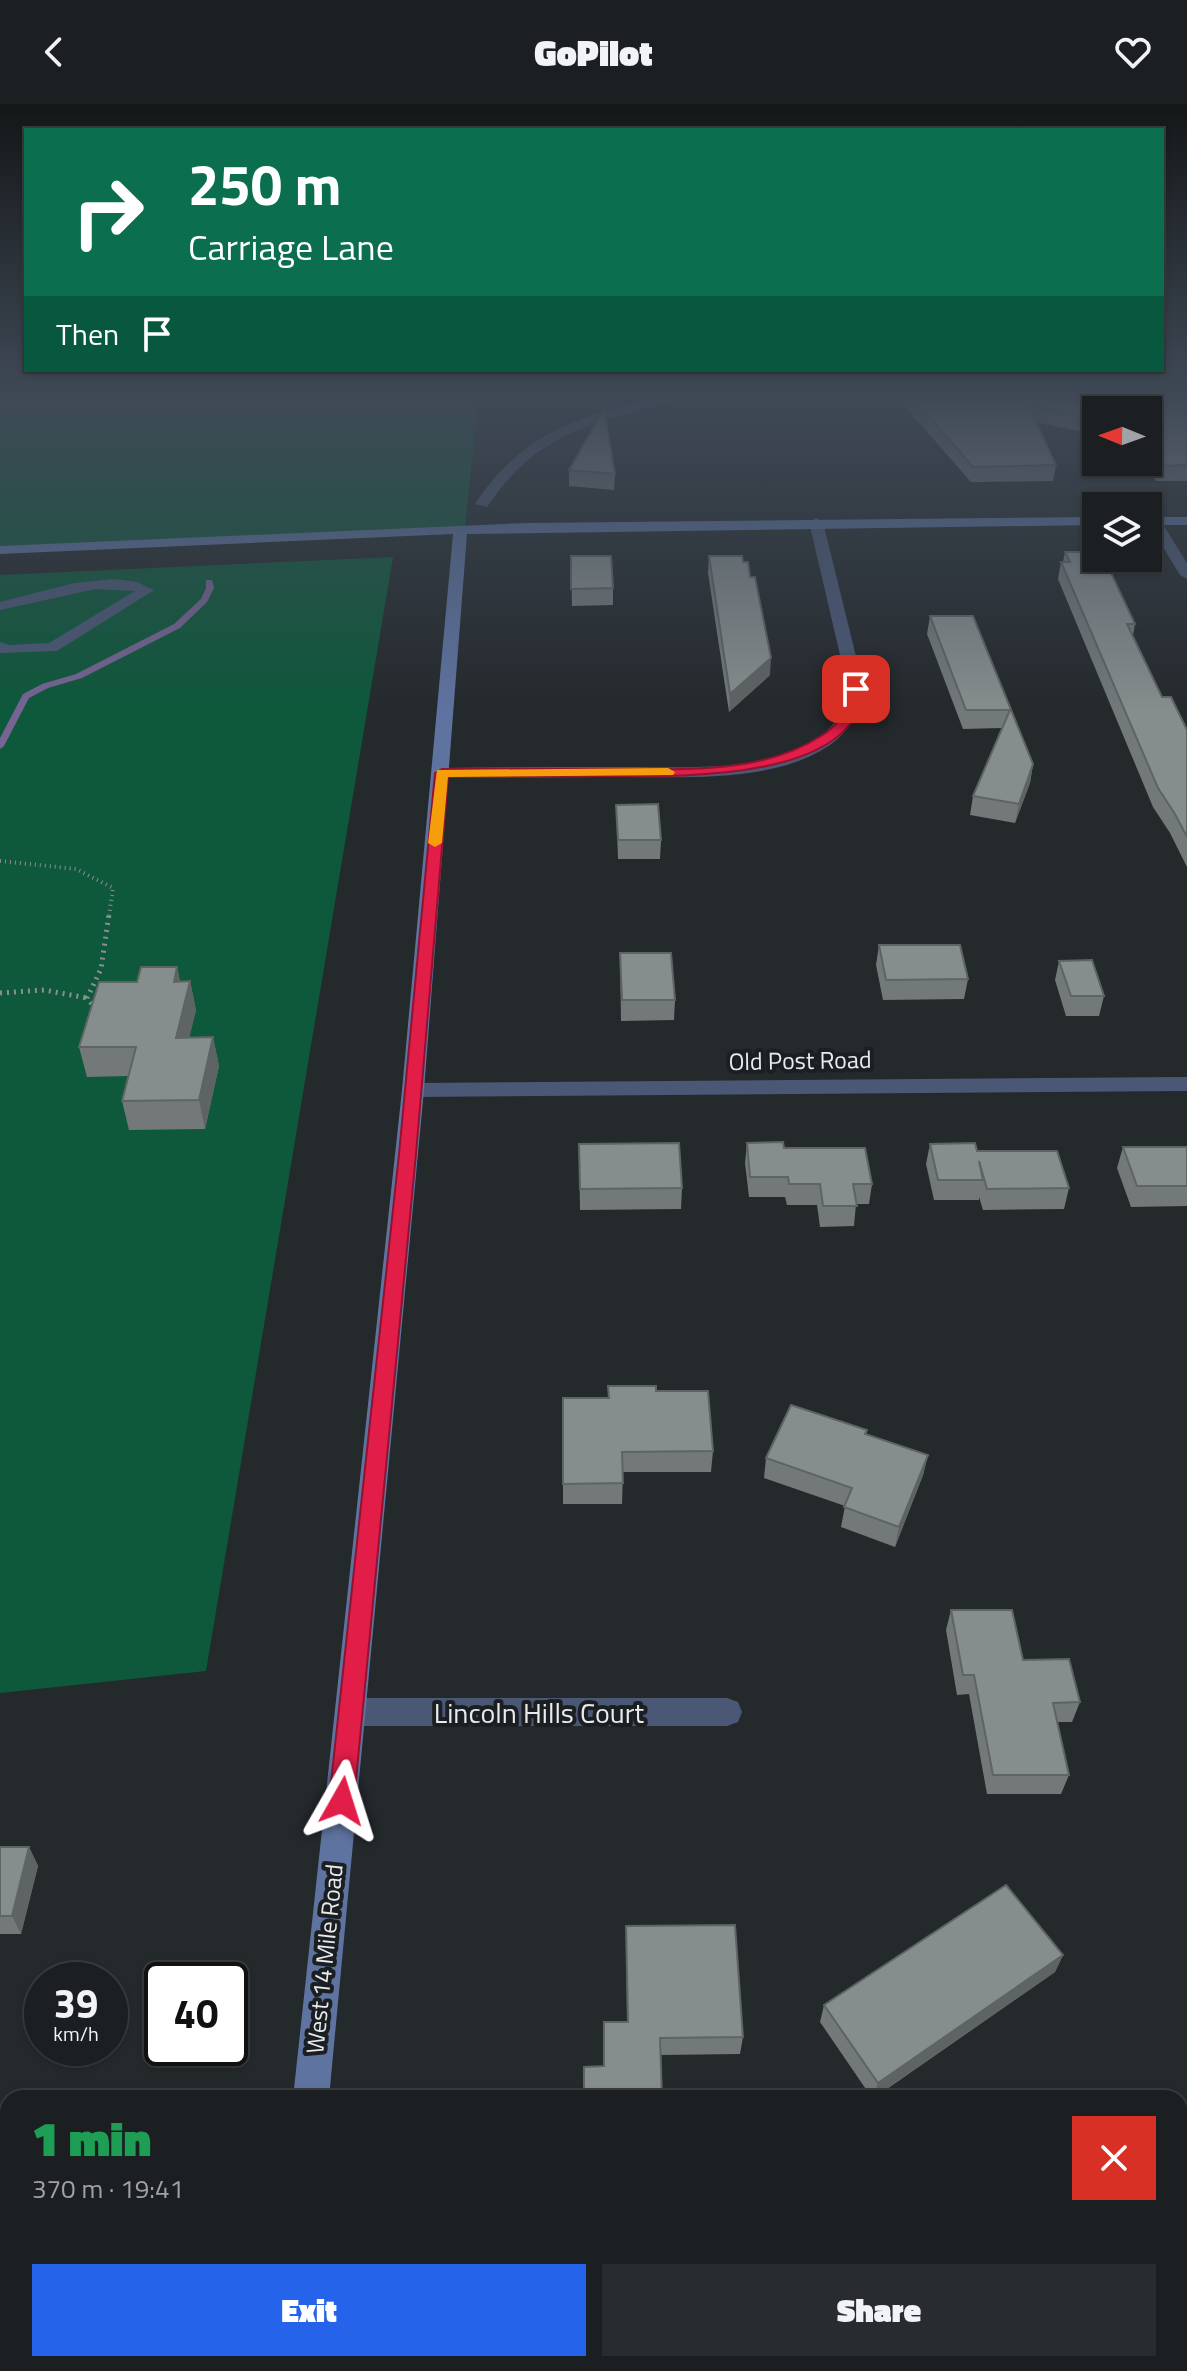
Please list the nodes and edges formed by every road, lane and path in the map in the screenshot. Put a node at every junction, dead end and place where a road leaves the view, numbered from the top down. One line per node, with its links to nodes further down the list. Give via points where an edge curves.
1 (485, 500): 2 (street)
2 (482, 504)
3 (1082, 521): 6 (street)
4 (1162, 521): 5 (street)
5 (1187, 521)
6 (816, 522): 7 (street); 13 (street, via 856,689 848,717 827,738 792,755 715,771)
7 (460, 529): 9 (street); 13 (street, West 14 Mile Road)
8 (1162, 538): 10 (street)
9 (0, 550)
10 (1187, 575)
11 (0, 606): 12 (street, via 98,585 118,583 147,590 52,648)
12 (0, 647)
13 (442, 773): 19 (street, West 14 Mile Road)
14 (0, 861): 16 (path, via 76,869 113,888 101,969)
15 (0, 993): 16 (path, via 44,990)
16 (87, 998): 17 (path)
17 (97, 1010)
18 (1187, 1084): 19 (street, Old Post Road)
19 (413, 1090): 20 (street, West 14 Mile Road)
20 (351, 1712): 21 (street, Lincoln Hills Court); 22 (street, West 14 Mile Road)
21 (727, 1712)
22 (312, 2090)

